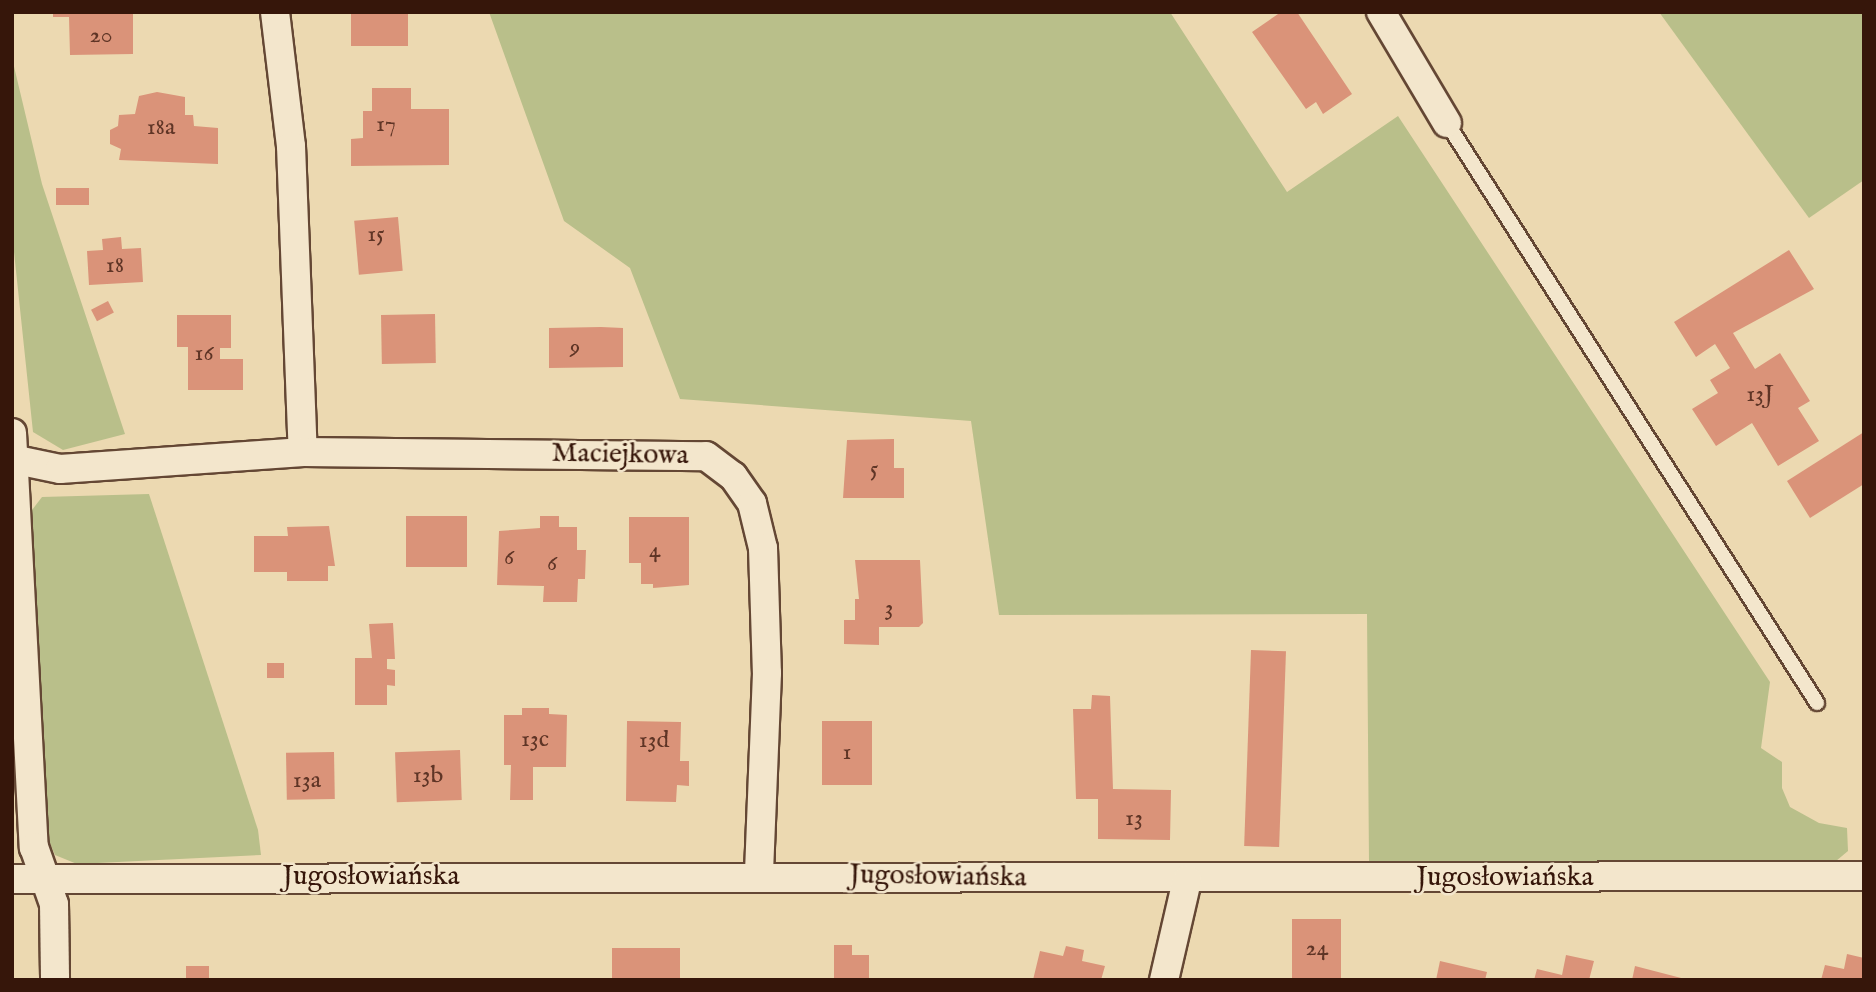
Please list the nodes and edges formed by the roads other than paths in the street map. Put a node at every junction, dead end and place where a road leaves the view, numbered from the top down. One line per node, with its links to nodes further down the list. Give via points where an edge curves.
1 (275, 12): 5 (street, via 291,146)
2 (1381, 12): 3 (street)
3 (1447, 124): 6 (lane)
4 (13, 451): 5 (street, Maciejkowa, via 60,469); 10 (street, via 34,847)
5 (303, 452): 7 (street, Maciejkowa, via 680,453 706,456 733,476 752,503 763,548 767,673)
6 (1817, 704)
7 (759, 875): 10 (street, Jugosłowiańska); 11 (street, Jugosłowiańska)
8 (1864, 876): 11 (street, Jugosłowiańska)
9 (12, 878): 10 (street, Jugosłowiańska)
10 (45, 878): 12 (street, via 54,904)
11 (1187, 880): 13 (street)
12 (55, 980)
13 (1164, 980)

